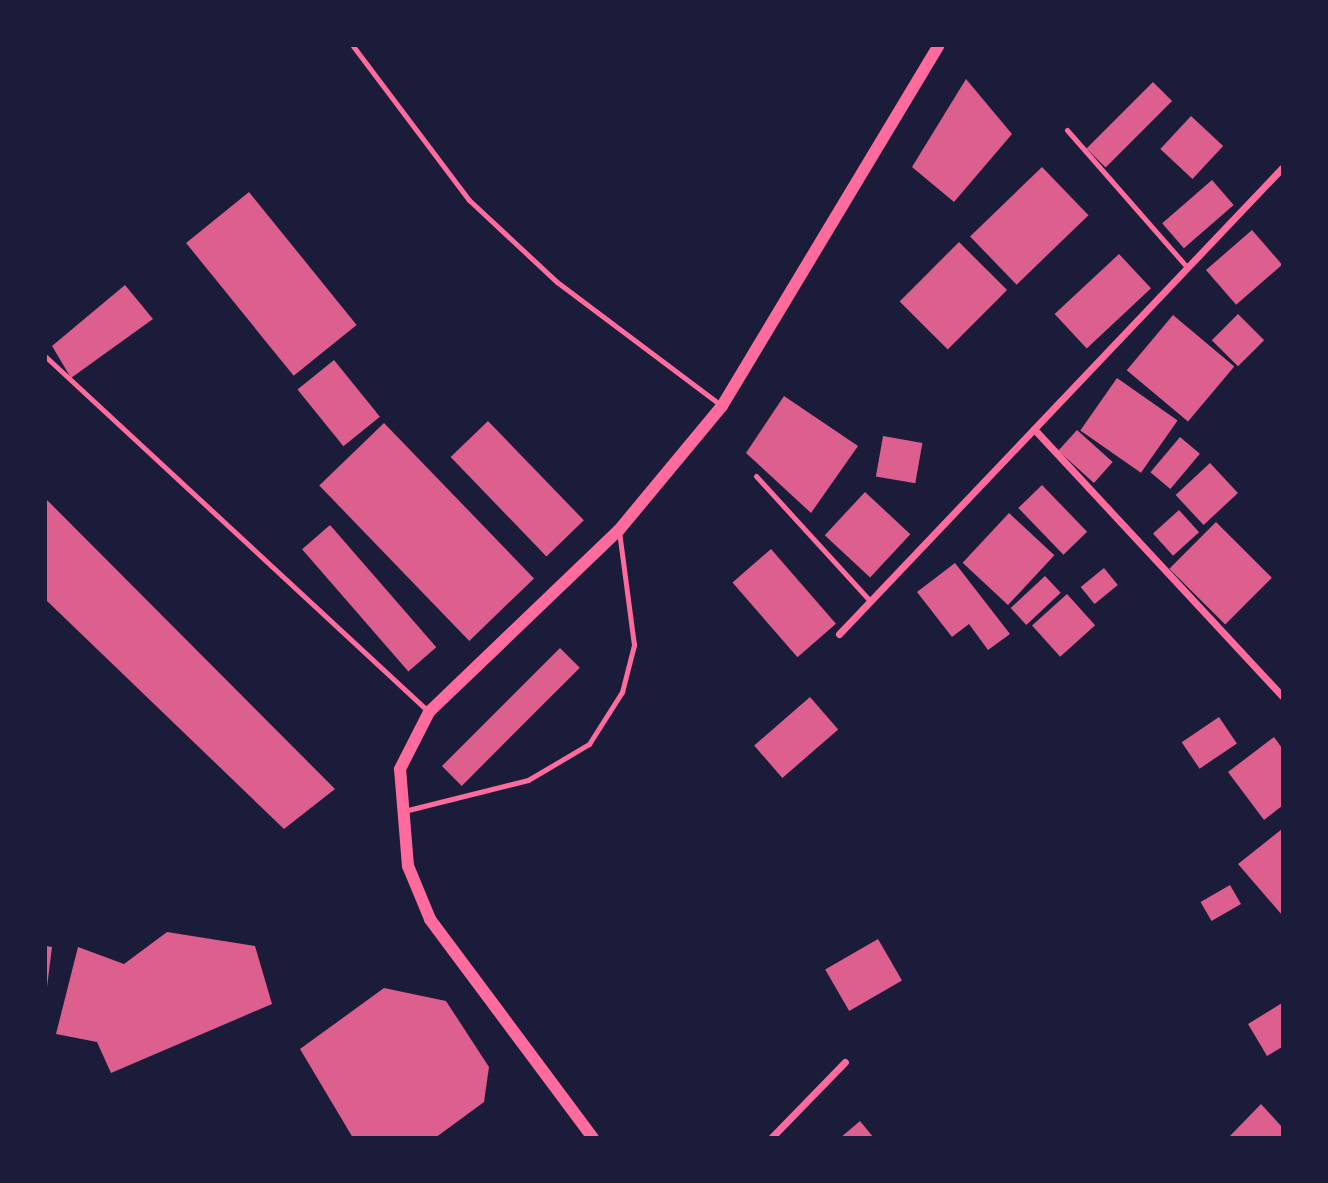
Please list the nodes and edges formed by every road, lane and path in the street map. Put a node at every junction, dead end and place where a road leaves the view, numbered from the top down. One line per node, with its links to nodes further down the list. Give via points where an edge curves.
1 (353, 46): 7 (lane, via 469,200 557,282)
2 (939, 46): 7 (street)
3 (1067, 130): 5 (lane)
4 (1283, 168): 5 (street)
5 (1185, 265): 8 (street)
6 (46, 357): 14 (lane)
7 (722, 406): 10 (street)
8 (1034, 429): 11 (street); 13 (street)
9 (755, 476): 11 (lane)
10 (620, 530): 14 (street); 15 (lane, via 634,645 622,692 589,744 528,780)
11 (870, 601): 12 (street)
12 (839, 634)
13 (1283, 696)
14 (429, 712): 15 (street, via 400,769)
15 (401, 812): 17 (street, via 408,866 430,919)
16 (845, 1062): 18 (street)
17 (593, 1138)
18 (771, 1138)

